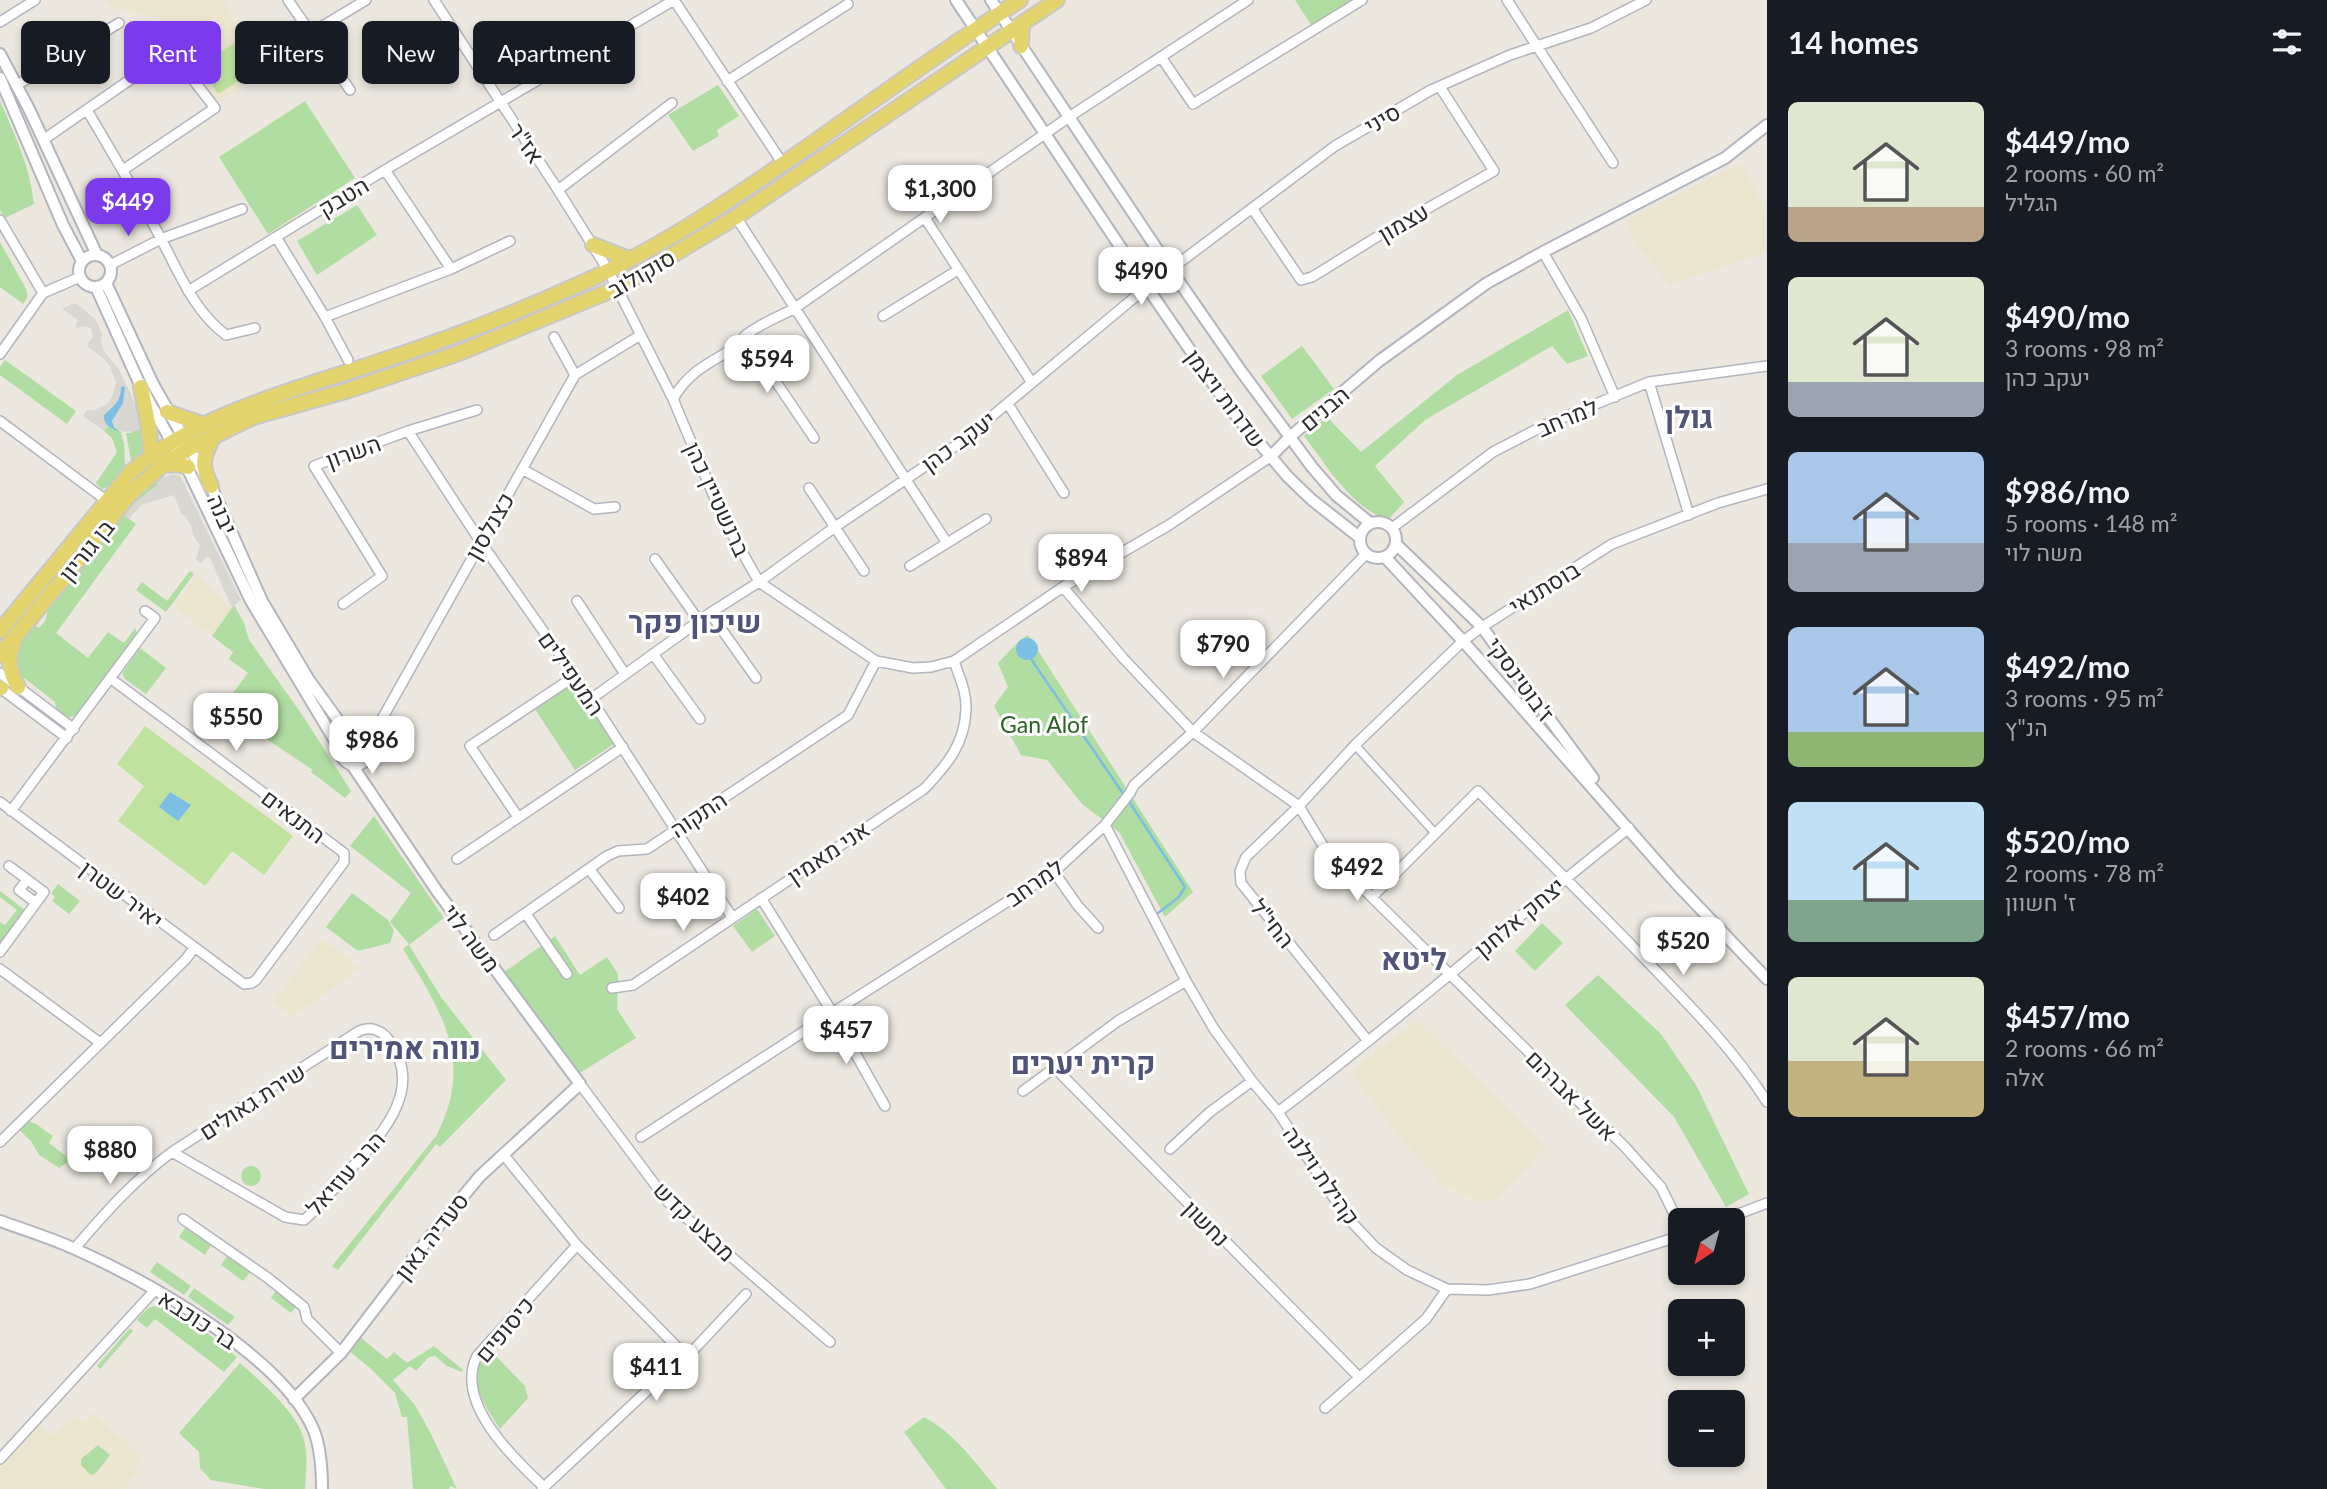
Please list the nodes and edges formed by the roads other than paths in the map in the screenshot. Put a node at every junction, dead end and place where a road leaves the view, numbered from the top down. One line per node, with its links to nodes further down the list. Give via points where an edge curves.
1 (35, 0): 18 (street)
2 (288, 0): 16 (street)
3 (366, 0): 17 (street)
4 (434, 0): 34 (street, אז"ר)
5 (673, 0): 28 (street); 34 (street, הטבק)
6 (956, 0): 21 (street, שדרות ויצמן)
7 (991, 0): 15 (street)
8 (1020, 0): 15 (main road, סוקולוב)
9 (1057, 0): 20 (main road, סוקולוב)
10 (1248, 0): 26 (street)
11 (1362, 0): 26 (street, via 1193,104)
12 (1507, 0): 24 (street)
13 (1646, 0): 24 (street, סיני, via 1591,28)
14 (848, 4): 28 (street)
15 (999, 13): 20 (street); 21 (main road, סוקולוב)
16 (303, 21)
17 (331, 21)
18 (0, 22)
19 (119, 23): 30 (street)
20 (1016, 27): 22 (main road, סוקולוב); 23 (main road)
21 (975, 30): 22 (street, שדרות ויצמן); 41 (main road, סוקולוב)
22 (986, 46): 38 (street, שדרות ויצמן); 47 (main road, סוקולוב)
23 (1021, 46): 36 (street, שדרות ויצמן)
24 (1538, 47): 31 (street, סיני); 40 (street)
25 (0, 54): 30 (street)
26 (1161, 57): 36 (street)
27 (0, 78): 57 (street)
28 (727, 80): 41 (street)
29 (346, 84): 32 (street)
30 (17, 85): 39 (street)
31 (1440, 87): 45 (street, סיני, via 1335,146); 45 (street, עצמון, via 1493,171 1301,280)
32 (350, 90)
33 (672, 103): 44 (street)
34 (500, 104): 43 (street, הטבק); 44 (street, אז"ר)
35 (87, 110): 39 (street); 42 (street); 42 (street, via 169,55 178,58 215,108)
36 (1069, 117): 38 (street); 61 (street, שדרות ויצמן)
37 (1767, 125): 54 (street, הבנים, via 1725,158)
38 (1045, 134): 48 (street); 65 (street, שדרות ויצמן)
39 (43, 140): 55 (street)
40 (1613, 163)
41 (783, 164): 56 (main road, סוקולוב)
42 (123, 170): 51 (street)
43 (385, 170): 50 (street, הטבק); 59 (street)
44 (558, 190): 53 (street, אז"ר)
45 (1252, 208): 61 (street, סיני)
46 (242, 209): 51 (street)
47 (736, 217): 66 (main road, סוקולוב); 69 (street)
48 (925, 218): 60 (street); 69 (street)
49 (0, 220): 68 (street)
50 (276, 237): 67 (street, הטבק); 71 (street)
51 (161, 239): 58 (street); 67 (street)
52 (510, 241): 59 (street)
53 (593, 245): 56 (main road); 62 (street, אז"ר)
54 (1544, 251): 83 (street, via 1581,318); 91 (street, הבנים, via 1487,283 1400,346)
55 (97, 255): 57 (street); 58 (street)
56 (629, 260): 62 (main road, סוקולוב)
57 (82, 261): 63 (street)
58 (110, 265): 64 (street, via 111,275)
59 (451, 269): 71 (street)
60 (958, 270): 70 (street); 81 (street)
61 (1171, 270): 65 (street, סיני); 91 (street, שדרות ויצמן)
62 (608, 271): 66 (street, אז"ר); 89 (main road, סוקולוב, via 460,335 237,410)
63 (80, 277): 64 (street, via 86,285); 68 (street)
64 (101, 285): 82 (street); 87 (street, יבנה)
65 (1147, 287): 81 (street, יעקב כהן); 95 (street, שדרות ויצמן, via 1229,407)
66 (618, 288): 73 (street, ברנשטיין כהן); 89 (main road, סוקולוב, via 459,353)
67 (188, 291): 72 (street, via 213,326 226,335)
68 (43, 293): 76 (street)
69 (795, 308): 74 (street); 97 (street)
70 (883, 316)
71 (325, 317): 77 (street)
72 (255, 328)
73 (639, 336): 79 (street, כצנלסון); 84 (street, ברנשטיין כהן)
74 (745, 336): 84 (street, via 682,382); 92 (street)
75 (554, 337): 79 (street)
76 (0, 354)
77 (348, 360)
78 (1767, 366): 80 (street, למרחב)
79 (575, 374): 96 (street, כצנלסון)
80 (1649, 382): 83 (street, למרחב); 104 (street)
81 (1032, 383): 85 (street, יעקב כהן)
82 (141, 387): 93 (street); 94 (main road)
83 (1615, 397): 108 (street, למרחב, via 1493,452)
84 (673, 399): 118 (street, ברנשטיין כהן, via 723,518)
85 (1008, 404): 97 (street, יעקב כהן); 101 (street)
86 (477, 410): 90 (street, השרון)
87 (167, 412): 89 (main road); 93 (street, יבנה)
88 (0, 421): 102 (street)
89 (210, 430): 93 (main road, סוקולוב); 98 (main road, via 203,468)
90 (408, 431): 110 (street, המעפילים); 121 (street, השרון, via 314,466 382,576)
91 (1291, 436): 95 (street, הבנים); 106 (street, שדרות ויצמן, via 1336,495)
92 (814, 438)
93 (183, 450): 94 (main road, בן גוריון); 98 (street, יבנה); 127 (main road, בן גוריון, via 177,464 163,465 129,495); 149 (street, via 250,601)
94 (150, 456): 102 (main road, בן גוריון)
95 (1270, 457): 109 (street, שדרות ויצמן, via 1312,500); 119 (street, הבנים, via 1169,525)
96 (522, 468): 103 (street, via 594,509); 110 (street, כצנלסון)
97 (906, 479): 107 (street, יעקב כהן); 111 (street)
98 (211, 486): 145 (street, יבנה, via 262,601 309,680)
99 (810, 488): 107 (street)
100 (1767, 489): 104 (street, בוסתנאי)
101 (1064, 493)
102 (107, 501): 126 (main road, בן גוריון)
103 (615, 507)
104 (1689, 514): 125 (street, בוסתנאי, via 1612,544)
105 (986, 519): 111 (street)
106 (1370, 523): 108 (street); 109 (street)
107 (835, 527): 117 (street); 118 (street, יעקב כהן)
108 (1392, 528): 112 (street)
109 (1359, 537): 113 (street)
110 (480, 541): 135 (street, המעפילים); 146 (street, כצנלסון, via 373,736)
111 (947, 543): 116 (street)
112 (1396, 544): 114 (street); 125 (street, ז'בוטינסקי)
113 (1366, 554): 114 (street); 143 (street, למרחב)
114 (1385, 557): 128 (street, ז'בוטינסקי)
115 (655, 559): 123 (street)
116 (910, 566)
117 (864, 571)
118 (759, 582): 122 (street, יעקב כהן); 131 (street, ברנשטיין כהן)
119 (1063, 587): 132 (street, הבנים); 143 (street)
120 (577, 601): 134 (street)
121 (344, 604)
122 (710, 613): 123 (street, יעקב כהן); 137 (street)
123 (699, 621): 130 (street, יעקב כהן)
124 (144, 622): 136 (street)
125 (1482, 627): 128 (street, בוסתנאי); 158 (street, ז'בוטינסקי)
126 (0, 631)
127 (19, 632): 129 (main road, בן גוריון); 138 (main road, via 9,654)
128 (1463, 641): 147 (street, בוסתנאי); 158 (street, ז'בוטינסקי)
129 (0, 654)
130 (653, 654): 134 (street, יעקב כהן); 141 (street)
131 (876, 661): 132 (street, הבנים, via 913,668); 159 (street, התקוה, via 848,715)
132 (954, 661): 167 (street, אני מאמין, via 966,708 947,765 924,789)
133 (0, 673): 138 (street)
134 (625, 674): 140 (street, יעקב כהן)
135 (575, 676): 140 (street, המעפילים); 156 (street, via 470,746)
136 (110, 678): 142 (street); 180 (street, התנאים, via 344,853 344,862 256,980)
137 (756, 678)
138 (18, 687): 142 (street)
139 (0, 688): 144 (street)
140 (592, 699): 148 (street, המעפילים)
141 (699, 719)
142 (74, 729): 144 (street)
143 (1193, 732): 154 (street); 157 (street, למרחב, via 1134,785)
144 (66, 738): 155 (street)
145 (351, 738): 146 (street); 149 (street)
146 (364, 741): 150 (street, via 369,749)
147 (1355, 745): 154 (street, בוסתנאי); 160 (street)
148 (623, 747): 156 (street); 159 (street, המעפילים)
149 (341, 751): 151 (street)
150 (367, 758): 151 (street); 152 (street)
151 (352, 765): 152 (street, משה לוי)
152 (368, 790): 188 (street, משה לוי)
153 (0, 802): 155 (street, יאיר שטרן)
154 (1299, 806): 166 (street, אשל אברהם, via 1328,854); 184 (street, החי"ל, via 1246,858 1241,883)
155 (11, 811): 173 (street, יאיר שטרן)
156 (518, 817): 161 (street)
157 (1105, 825): 164 (street, למרחב); 179 (street, קהילת וילנה)
158 (1629, 828): 165 (street, יצחק אלחנן); 178 (street, ז'בוטינסקי)
159 (676, 829): 163 (street, התקוה, via 647,849 618,851); 170 (street, המעפילים)
160 (1435, 834): 165 (street, via 1478,791); 166 (street)
161 (457, 859)
162 (9, 866): 174 (street, via 44,892)
163 (590, 870): 168 (street); 169 (street, התקוה)
164 (1054, 872): 171 (street); 182 (street, למרחב)
165 (1566, 878): 177 (street, יצחק אלחנן); 190 (street, via 1714,1031)
166 (1372, 897): 177 (street, אשל אברהם)
167 (761, 898): 170 (street, אני מאמין); 182 (street)
168 (619, 908)
169 (526, 914): 172 (street, התקוה); 176 (street)
170 (732, 917): 181 (street, אני מאמין, via 633,985)
171 (1098, 928)
172 (494, 935)
173 (194, 948): 180 (street, יאיר שטרן); 185 (street)
174 (0, 952)
175 (0, 969): 185 (street)
176 (567, 974)
177 (1451, 974): 184 (street, יצחק אלחנן); 199 (street, אשל אברהם, via 1634,1157 1661,1187)
178 (1767, 979)
179 (1186, 981): 186 (street, via 1118,1021); 187 (street, קהילת וילנה)
180 (244, 984)
181 (612, 988)
182 (832, 1012): 191 (street); 193 (street, למרחב)
183 (378, 1030): 196 (street, שירת גאולים, via 359,1031); 196 (street, הרב עוזיאל, via 400,1063 403,1084 396,1109 381,1135 304,1220 285,1217)
184 (1368, 1041): 192 (street, יצחק אלחנן)
185 (99, 1042): 194 (street)
186 (1055, 1068): 189 (street); 212 (street, נחשון)
187 (1252, 1081): 192 (street, קהילת וילנה); 195 (street)
188 (580, 1083): 197 (street, סעדיה גאון); 209 (street, מבצע קדש, via 668,1202)
189 (1023, 1091)
190 (1767, 1102)
191 (885, 1105)
192 (1278, 1112): 206 (street, קהילת וילנה, via 1345,1214 1376,1248 1407,1270)
193 (641, 1137)
194 (0, 1142)
195 (1170, 1149)
196 (172, 1152): 205 (street, שירת גאולים, via 129,1187)
197 (503, 1154): 204 (street); 210 (street, סעדיה גאון, via 462,1196)
198 (1767, 1203): 200 (street)
199 (1671, 1208)
200 (1745, 1212)
201 (183, 1219): 210 (street, via 304,1307 307,1318)
202 (0, 1221): 205 (street, בר כוכבא)
203 (1668, 1240): 206 (street, קהילת וילנה, via 1530,1284)
204 (577, 1245): 211 (street, via 678,1348); 216 (street, כיסופים, via 477,1356 471,1369 475,1402 513,1458)
205 (75, 1248): 207 (street, בר כוכבא)
206 (1447, 1289): 212 (street, via 1426,1319)
207 (155, 1290): 213 (street, בר כוכבא, via 224,1332); 215 (street)
208 (746, 1294): 211 (street)
209 (830, 1342)
210 (341, 1353): 213 (street, סעדיה גאון)
211 (680, 1360): 216 (street)
212 (1359, 1377): 214 (street)
213 (294, 1399): 217 (street, בר כוכבא, via 314,1431)
214 (1325, 1408)
215 (0, 1459)
216 (543, 1488)
217 (322, 1489)

